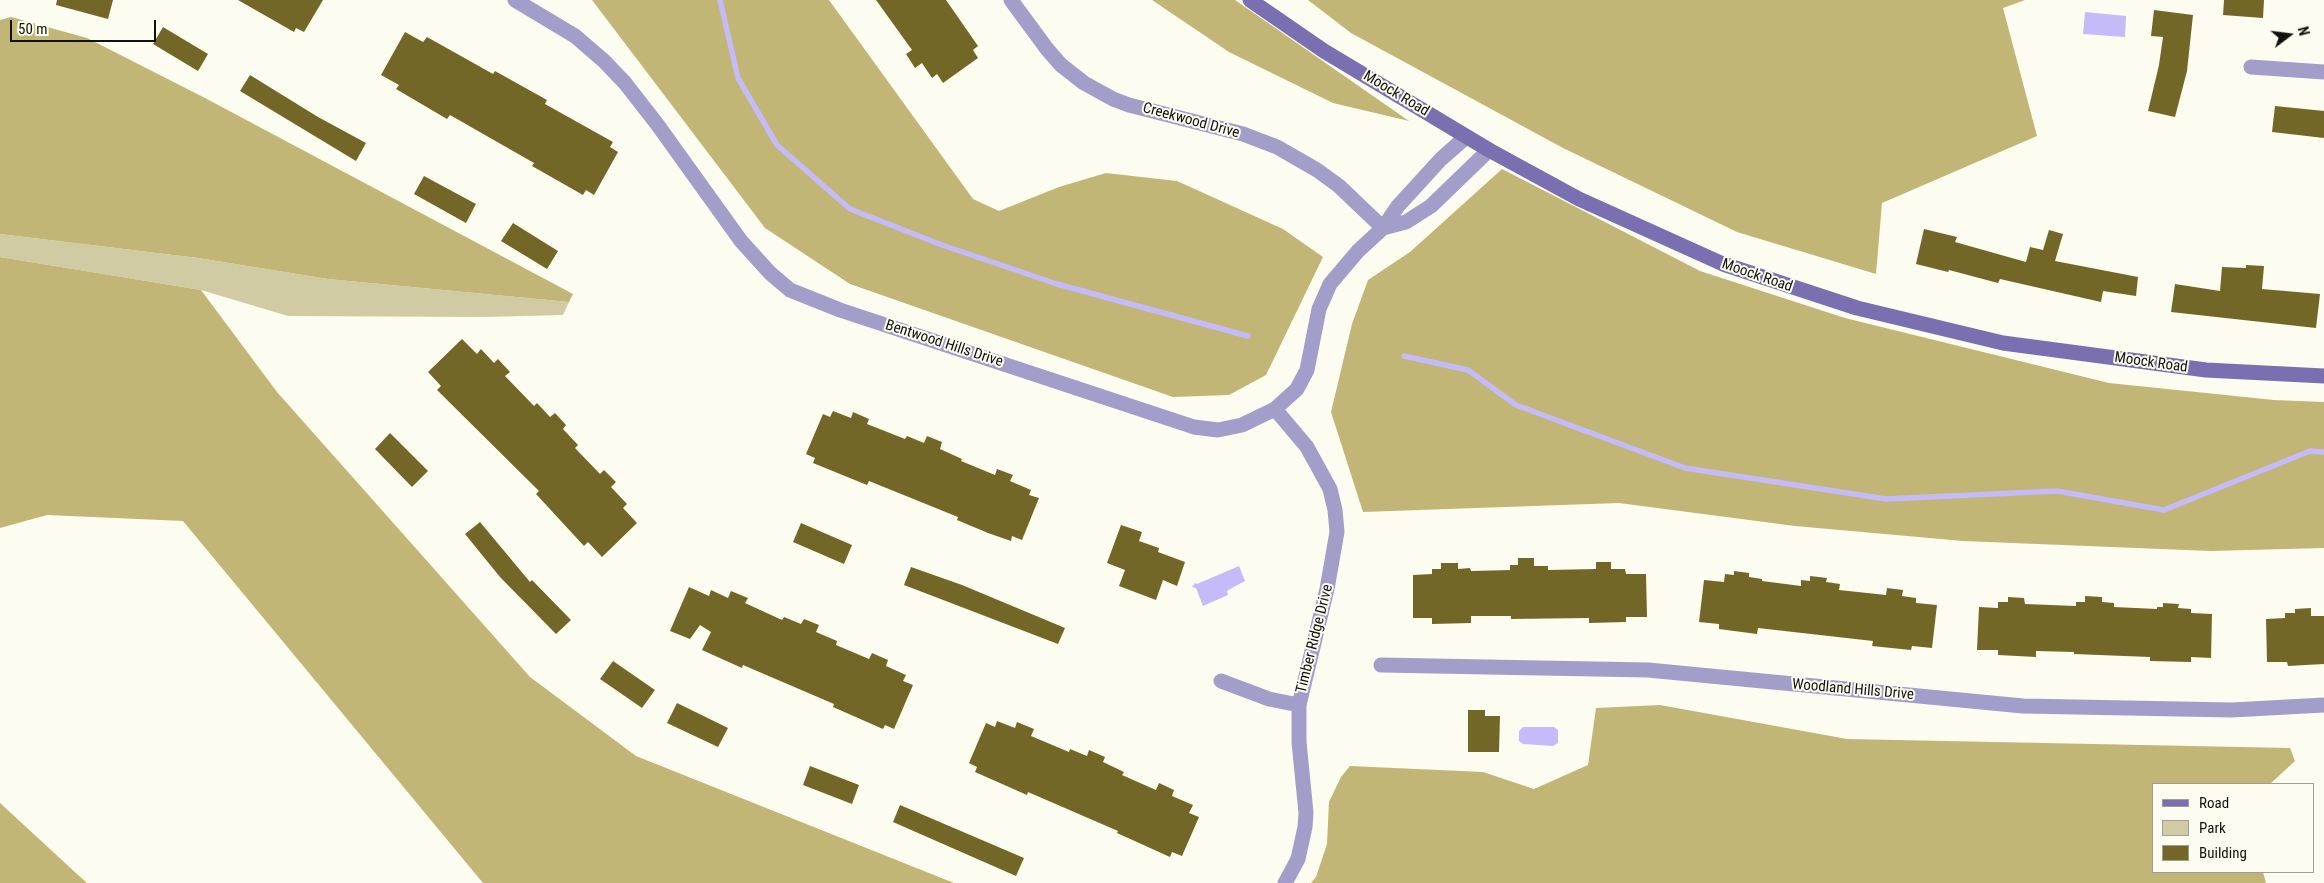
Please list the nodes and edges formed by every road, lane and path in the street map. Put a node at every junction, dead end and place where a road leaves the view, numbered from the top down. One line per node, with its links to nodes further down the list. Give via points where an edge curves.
1 (516, 0): 10 (street, Bentwood Hills Drive, via 575,36 604,61 657,124 741,241 790,290 840,310 1194,427 1218,430 1242,425)
2 (1011, 0): 8 (street, Creekwood Drive, via 1061,65 1084,83 1129,105 1243,134 1277,147 1339,186)
3 (1250, 0): 6 (main road, Moock Road, via 1324,51)
4 (2251, 67): 5 (street)
5 (2324, 72)
6 (1466, 137): 7 (main road, Moock Road); 8 (street, Bentwood Hills Drive, via 1398,206)
7 (1489, 150): 8 (street, Bentwood Hills Drive, via 1431,206 1406,222); 9 (main road, Moock Road, via 1579,199 1723,264 1858,308 2003,343 2206,370)
8 (1383, 228): 10 (street, Bentwood Hills Drive, via 1330,284 1319,309 1307,370 1297,389)
9 (2324, 376)
10 (1275, 408): 13 (street, Timber Ridge Drive, via 1307,446 1330,489 1337,532 1330,576)
11 (1381, 665): 14 (street, Woodland Hills Drive, via 1648,670 2023,706 2232,710)
12 (1222, 681): 13 (street, via 1269,699)
13 (1299, 705): 15 (street, Timber Ridge Drive, via 1305,827 1298,858)
14 (2324, 705)
15 (1285, 883)

